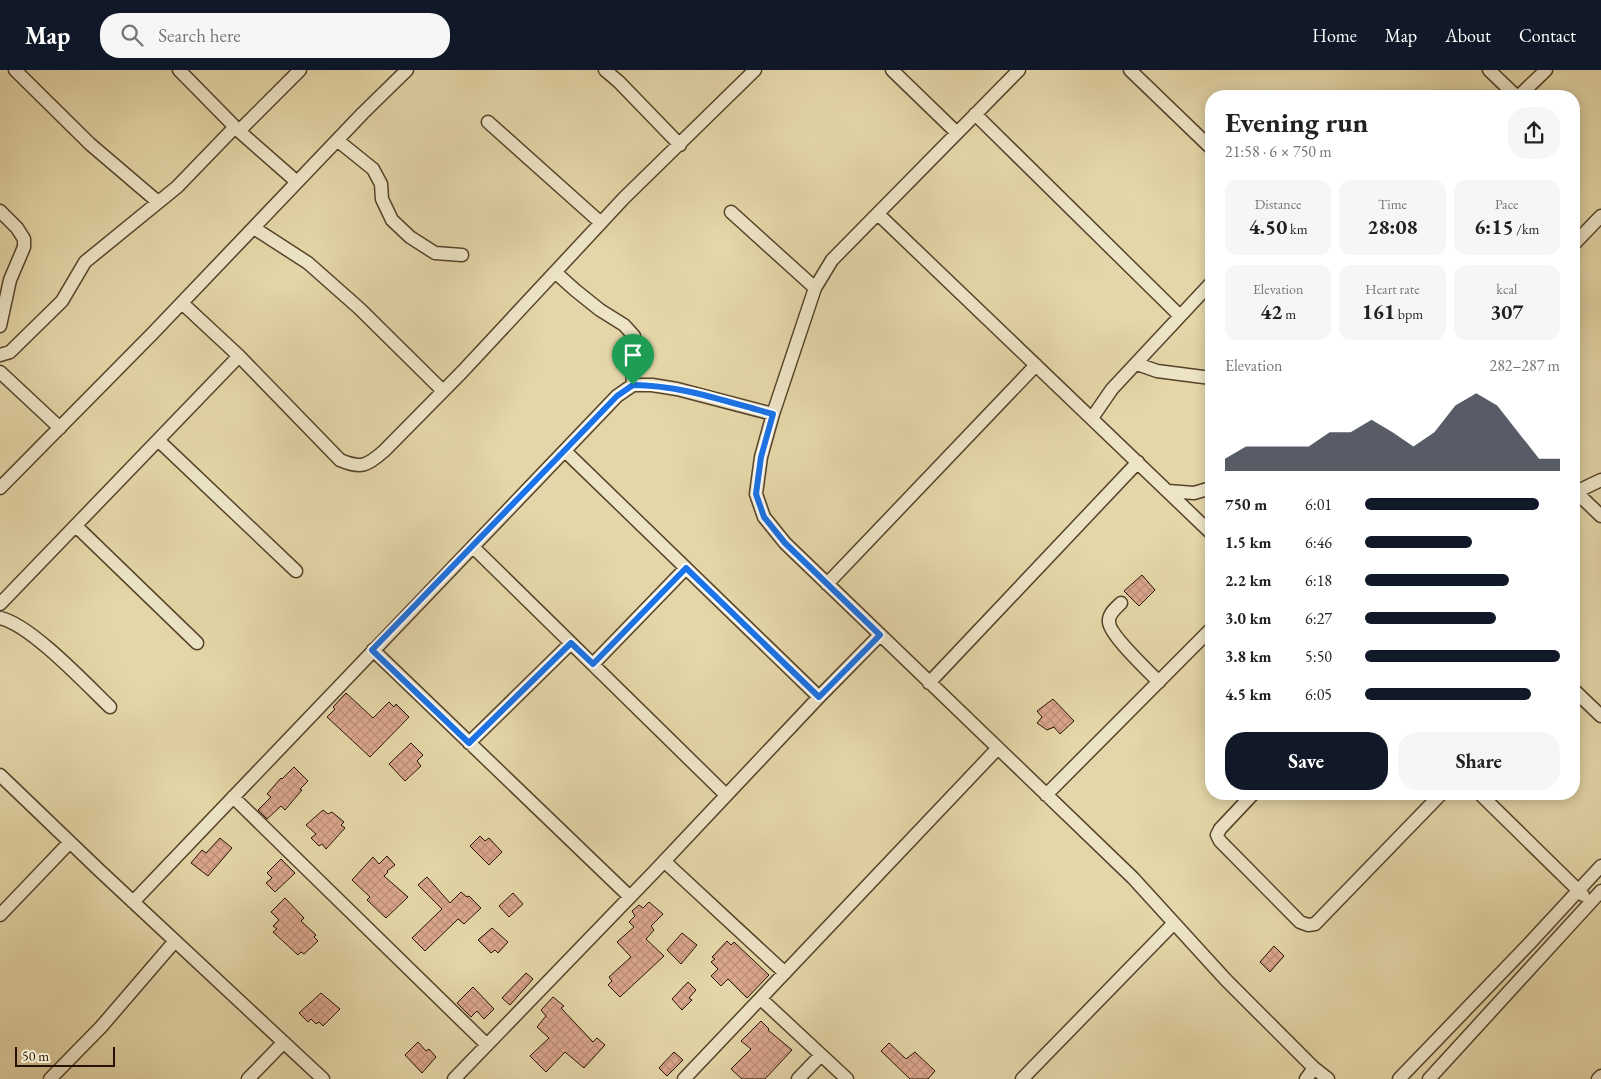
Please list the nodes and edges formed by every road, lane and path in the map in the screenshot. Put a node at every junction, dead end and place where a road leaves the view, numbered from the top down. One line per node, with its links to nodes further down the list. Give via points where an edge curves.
1 (15, 70): 22 (street, via 90,144)
2 (179, 70): 16 (street)
3 (300, 70): 16 (street)
4 (407, 70): 18 (street)
5 (605, 70): 20 (street)
6 (754, 70): 20 (street)
7 (892, 70): 17 (street)
8 (1019, 70): 14 (street)
9 (1130, 70): 19 (street)
10 (1489, 70): 12 (street)
11 (1546, 70): 13 (street)
12 (1511, 90)
13 (1524, 90)
14 (975, 114): 17 (street); 35 (street)
15 (488, 122): 27 (street)
16 (237, 129): 21 (street); 22 (street)
17 (957, 133): 25 (street)
18 (337, 140): 21 (street); 30 (street, via 373,169 392,220 410,237 435,253)
19 (1205, 142)
20 (680, 145): 27 (street)
21 (297, 182): 28 (street)
22 (158, 202): 37 (street, via 85,262 62,301 10,352)
23 (0, 211): 36 (street, via 24,239 24,247 10,280)
24 (731, 212): 32 (street)
25 (878, 214): 32 (street, via 832,260); 40 (street)
26 (1601, 216): 29 (street)
27 (601, 223): 31 (street)
28 (254, 228): 34 (street); 44 (street, via 308,263)
29 (1580, 238)
30 (462, 256)
31 (556, 272): 43 (street, via 634,336); 44 (street)
32 (815, 288): 45 (street)
33 (1205, 290): 35 (street)
34 (182, 303): 38 (street); 47 (street)
35 (1180, 316): 39 (street)
36 (0, 326)
37 (0, 356)
38 (240, 356): 44 (street, via 340,460 354,466 370,464); 48 (street)
39 (1137, 364): 42 (street, via 1158,371); 46 (street, via 1112,389)
40 (1036, 365): 46 (street); 63 (street)
41 (0, 372): 47 (street)
42 (1205, 377)
43 (633, 385): 45 (street, via 677,389); 49 (street, via 617,396)
44 (443, 391)
45 (773, 414): 63 (street, via 761,457 756,494 764,517 785,543)
46 (1092, 418): 50 (street)
47 (60, 428): 52 (street)
48 (158, 440): 58 (street); 62 (street)
49 (565, 451): 60 (street); 61 (street)
50 (1138, 462): 55 (street); 74 (street)
51 (1601, 480): 53 (street)
52 (0, 488)
53 (1580, 489)
54 (1205, 490): 55 (street, via 1194,493)
55 (1168, 491): 59 (street)
56 (1580, 496): 57 (street)
57 (1601, 516)
58 (76, 526): 65 (street); 69 (street)
59 (1205, 527)
60 (472, 547): 70 (street); 71 (street)
61 (686, 568): 72 (street); 76 (street)
62 (296, 571)
63 (827, 584): 67 (street)
64 (1120, 602): 73 (street, via 1109,616 1108,623 1113,633)
65 (0, 604)
66 (0, 618): 77 (street, via 8,619 44,645)
67 (880, 635): 74 (street); 76 (street)
68 (1205, 635): 73 (street)
69 (197, 642)
70 (571, 643): 72 (street); 79 (street)
71 (372, 650): 79 (street); 84 (street)
72 (593, 664): 82 (street)
73 (1159, 682): 83 (street)
74 (929, 683): 80 (street)
75 (1580, 696): 78 (street)
76 (819, 697): 82 (street)
77 (110, 707)
78 (1601, 716)
79 (469, 743): 93 (street)
80 (997, 748): 83 (street); 99 (street)
81 (0, 774): 88 (street)
82 (726, 795): 89 (street)
83 (1046, 795): 97 (street, via 1133,878)
84 (233, 797): 94 (street); 102 (street)
85 (1247, 800): 86 (street, via 1220,829 1220,841 1300,922 1308,925 1315,924)
86 (1434, 800)
87 (1486, 800): 91 (street)
88 (70, 842): 94 (street); 96 (street)
89 (664, 861): 93 (street); 99 (street)
90 (1601, 866): 91 (street)
91 (1578, 890): 95 (street); 116 (street)
92 (1601, 891): 95 (street)
93 (630, 897): 102 (street)
94 (133, 902): 98 (street)
95 (1590, 902): 117 (street)
96 (0, 915)
97 (1174, 923): 104 (street); 105 (street)
98 (175, 941): 101 (street); 107 (street, via 101,1027)
99 (785, 973): 100 (street)
100 (761, 999): 103 (street); 111 (street)
101 (283, 1043): 108 (street); 109 (street)
102 (487, 1045): 110 (street)
103 (821, 1055): 112 (street); 113 (street)
104 (1314, 1068): 114 (street); 115 (street)
105 (1031, 1076)
106 (1601, 1076): 118 (street)
107 (50, 1079)
108 (248, 1079)
109 (323, 1079)
110 (454, 1079)
111 (684, 1079)
112 (798, 1079)
113 (848, 1079)
114 (1306, 1079)
115 (1328, 1079)
116 (1399, 1079)
117 (1429, 1079)
118 (1598, 1079)

